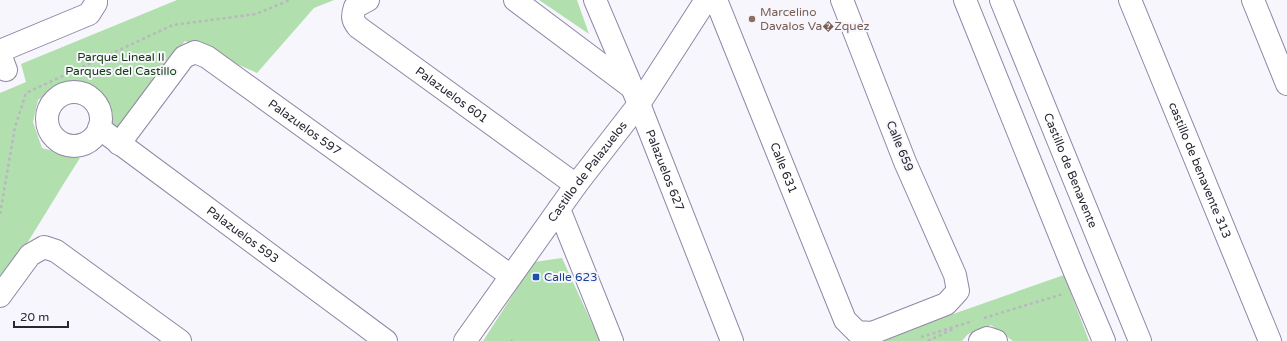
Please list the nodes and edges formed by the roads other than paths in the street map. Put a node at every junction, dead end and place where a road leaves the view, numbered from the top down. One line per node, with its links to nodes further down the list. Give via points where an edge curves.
1 (96, 0): 12 (street, via 89,14)
2 (368, 0): 17 (street, Palazuelos 601, via 355,8 352,14 353,21 358,26)
3 (515, 0): 14 (street)
4 (595, 0): 14 (street, Palazuelos 627)
5 (706, 0): 14 (street, Castillo de Palazuelos)
6 (716, 0): 20 (street, Calle 631, via 845,320 857,332 872,333 946,304)
7 (842, 0): 20 (street, Calle 659, via 905,162 955,275)
8 (965, 0): 27 (street)
9 (1001, 0): 28 (street, Castillo de Benavente)
10 (1130, 0): 29 (street, castillo de benavente 313)
11 (1253, 0): 13 (street)
12 (2, 58)
13 (1287, 84)
14 (635, 96): 17 (street, Castillo de Palazuelos); 26 (street, Palazuelos 627)
15 (100, 128): 16 (street, Palazuelos 593)
16 (119, 144): 19 (street, Palazuelos 597, via 184,57 195,52 207,57); 23 (street, Palazuelos 593)
17 (576, 185): 18 (street, Castillo de Palazuelos)
18 (559, 209): 19 (street, Castillo de Palazuelos); 25 (street)
19 (511, 276): 24 (street, Castillo de Palazuelos)
20 (958, 291)
21 (0, 296): 22 (street, via 30,255 44,247 56,251)
22 (180, 341)
23 (386, 341)
24 (465, 341)
25 (612, 341)
26 (732, 341)
27 (1104, 341)
28 (1140, 341)
29 (1270, 341)

